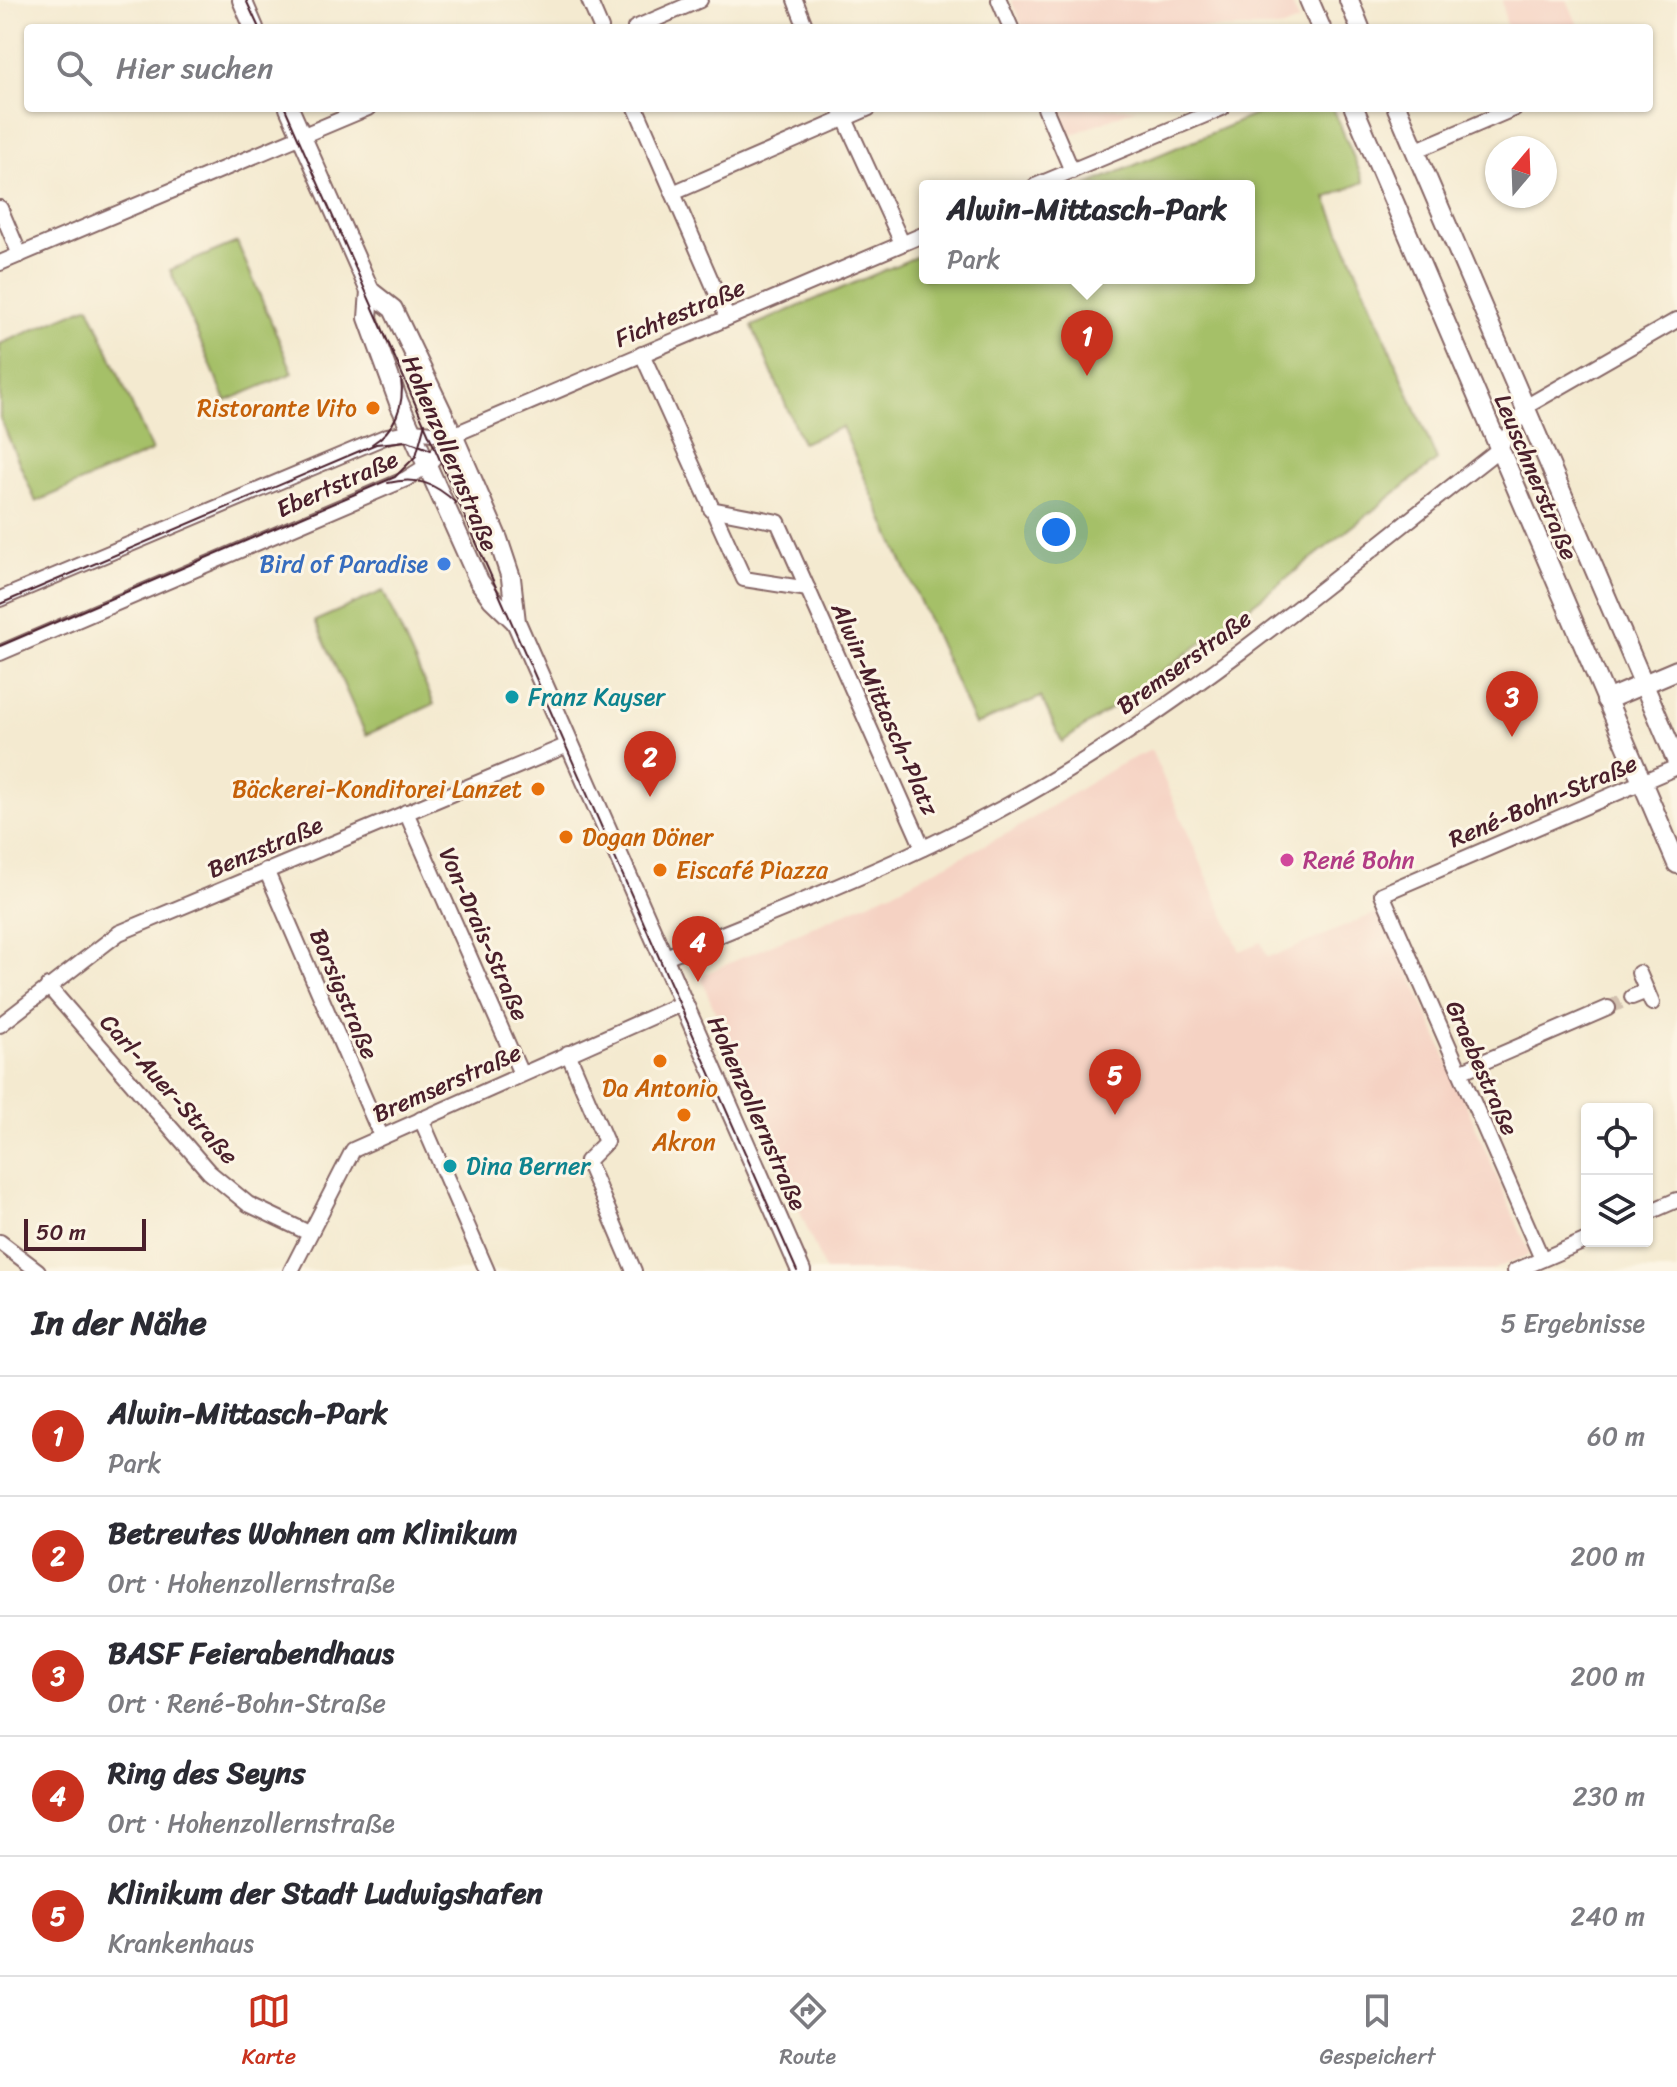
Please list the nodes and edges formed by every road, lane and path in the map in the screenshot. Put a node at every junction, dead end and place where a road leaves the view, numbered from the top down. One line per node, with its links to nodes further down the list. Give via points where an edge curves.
1 (242, 0): 8 (street)
2 (589, 0): 9 (street)
3 (700, 0): 10 (street)
4 (795, 0): 11 (street)
5 (999, 0): 12 (street)
6 (1309, 0): 13 (street)
7 (1349, 0): 14 (street)
8 (252, 24)
9 (599, 24)
10 (644, 24)
11 (804, 24)
12 (1009, 24)
13 (1319, 24)
14 (1358, 24)
15 (291, 112): 24 (street, Hohenzollernstraße)
16 (358, 112): 24 (street)
17 (638, 112): 28 (street)
18 (1047, 112): 26 (street)
19 (1212, 112): 26 (street)
20 (1356, 112): 41 (street, Leuschnerstraße)
21 (1399, 112): 25 (street, Leuschnerstraße)
22 (1506, 112): 25 (street)
23 (843, 113): 28 (street); 31 (street)
24 (301, 136): 32 (street); 34 (street, Hohenzollernstraße)
25 (1417, 150): 38 (street, Leuschnerstraße)
26 (1072, 171): 27 (street)
27 (1050, 180)
28 (673, 193): 35 (street)
29 (0, 208): 32 (street)
30 (919, 236): 31 (street, Fichtestraße)
31 (902, 243): 35 (street, Fichtestraße)
32 (20, 255): 33 (street)
33 (0, 263)
34 (370, 291): 39 (street, Hohenzollernstraße, via 368,318); 40 (street, Hohenzollernstraße, via 393,309)
35 (727, 317): 37 (street, Fichtestraße)
36 (1677, 320): 38 (street, Bremserstraße)
37 (642, 354): 40 (street, Fichtestraße); 43 (street, Alwin-Mittasch-Platz)
38 (1527, 406): 41 (street, Bremserstraße); 49 (street, Leuschnerstraße)
39 (412, 431): 40 (street, Ebertstraße); 42 (street, Hohenzollernstraße); 45 (street, Ebertstraße, via 379,440)
40 (453, 435): 42 (street, Ebertstraße); 46 (street, Hohenzollernstraße, via 498,539 511,578)
41 (1498, 450): 50 (street, Leuschnerstraße); 55 (street, Bremserstraße, via 1143,721 1069,770)
42 (428, 465): 46 (street, Hohenzollernstraße, via 479,581); 47 (street, Ebertstraße)
43 (711, 509): 44 (street, Alwin-Mittasch-Platz, via 778,522); 44 (street, Alwin-Mittasch-Platz, via 744,579)
44 (808, 589): 55 (street, Alwin-Mittasch-Platz)
45 (0, 599)
46 (516, 622): 51 (street, Hohenzollernstraße)
47 (0, 653)
48 (1677, 670): 49 (street)
49 (1643, 684): 50 (street); 52 (street, Leuschnerstraße)
50 (1606, 700): 53 (street, Leuschnerstraße)
51 (568, 745): 54 (street, Benzstraße); 59 (street, Hohenzollernstraße)
52 (1677, 764): 53 (street, René-Bohn-Straße)
53 (1641, 782): 56 (street, Leuschnerstraße); 58 (street, René-Bohn-Straße)
54 (406, 812): 57 (street, Benzstraße); 68 (street, Von-Drais-Straße)
55 (923, 848): 59 (street, Bremserstraße)
56 (1677, 864)
57 (266, 870): 61 (street, Benzstraße, via 119,933); 70 (street, Borsigstraße)
58 (1382, 894): 67 (street, Graebestraße)
59 (663, 958): 63 (street, Hohenzollernstraße)
60 (1639, 973): 62 (street, via 1650,997)
61 (48, 986): 65 (street, Benzstraße); 73 (street, Carl-Auer-Straße, via 209,1172 248,1204)
62 (1632, 997)
63 (683, 1003): 66 (street, Bremserstraße); 77 (street, Hohenzollernstraße)
64 (1608, 1008): 67 (street)
65 (0, 1025)
66 (568, 1053): 68 (street, Bremserstraße); 81 (street, via 606,1142 587,1161)
67 (1460, 1072): 76 (street, Graebestraße)
68 (521, 1074): 69 (street, Bremserstraße)
69 (421, 1119): 70 (street, Bremserstraße); 80 (street)
70 (381, 1136): 73 (street, Bremserstraße, via 353,1150)
71 (1677, 1200): 72 (street)
72 (1653, 1210)
73 (309, 1233): 79 (street, Bremserstraße)
74 (0, 1242): 78 (street)
75 (1581, 1243): 76 (street)
76 (1542, 1259): 82 (street)
77 (794, 1269)
78 (38, 1271)
79 (291, 1271)
80 (487, 1271)
81 (634, 1271)
82 (1515, 1271)

